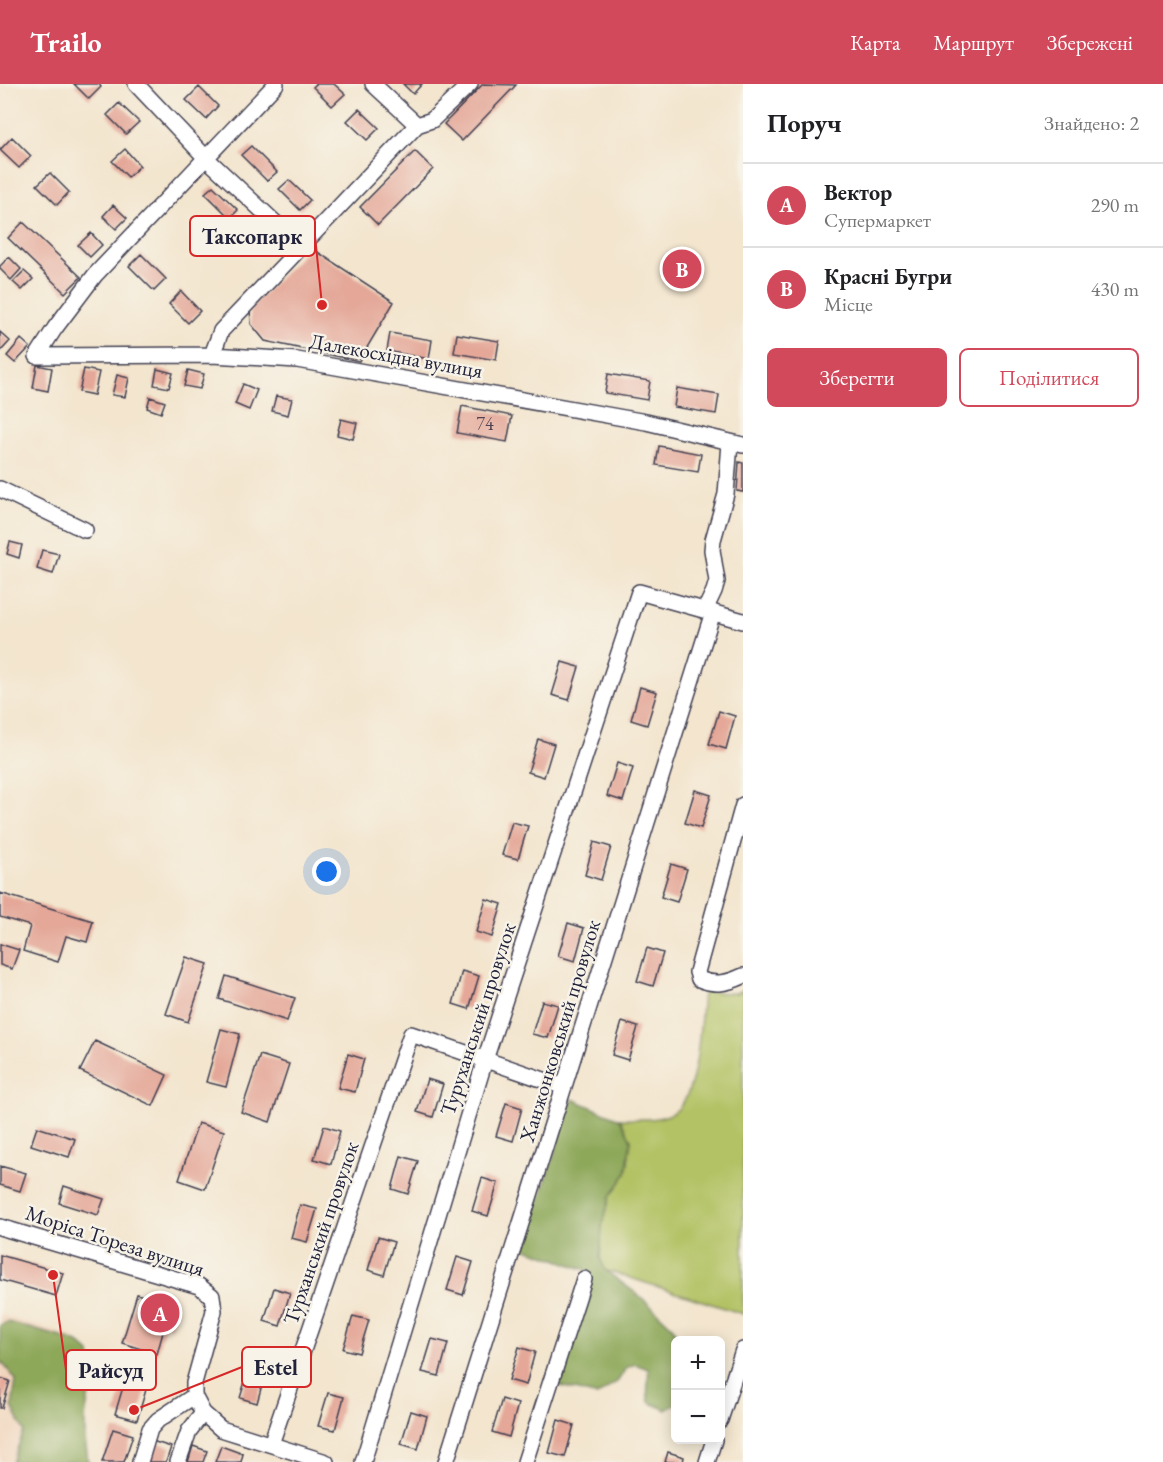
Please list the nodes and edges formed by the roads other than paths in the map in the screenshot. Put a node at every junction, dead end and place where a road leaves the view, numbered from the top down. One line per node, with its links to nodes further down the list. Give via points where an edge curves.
1 (136, 84): 6 (street)
2 (276, 84): 6 (street)
3 (374, 84): 5 (street)
4 (470, 84): 5 (street, via 432,120)
5 (417, 125): 7 (street)
6 (206, 158): 7 (street); 8 (street, Далекосхідна вулиця, via 95,275 37,356)
7 (300, 246): 8 (street, via 221,331)
8 (212, 355): 9 (street, Далекосхідна вулиця, via 297,360 646,422)
9 (737, 444): 12 (street, Ханжонковський провулок, via 712,540 717,581)
10 (0, 489): 11 (street)
11 (85, 530)
12 (709, 611): 13 (street); 16 (street, Туруханський провулок, via 639,592); 17 (street, Ханжонковський провулок)
13 (743, 621)
14 (743, 805): 15 (street, via 697,972 699,979 710,984)
15 (743, 976)
16 (485, 1060): 17 (street); 24 (street, Турханський провулок, via 411,1034); 29 (street, Туруханський провулок)
17 (564, 1087): 30 (street, Ханжонковський провулок)
18 (0, 1227): 21 (street, Моріса Тореза вулиця, via 199,1286 212,1296 214,1311)
19 (584, 1279): 31 (street)
20 (743, 1350): 22 (street)
21 (194, 1396): 23 (street); 26 (street, via 150,1429)
22 (725, 1405)
23 (203, 1413): 24 (street, via 221,1429); 27 (street, via 189,1431)
24 (271, 1444): 28 (street)
25 (713, 1444): 32 (street)
26 (140, 1462)
27 (178, 1462)
28 (326, 1462)
29 (363, 1462)
30 (446, 1462)
31 (525, 1462)
32 (707, 1462)

